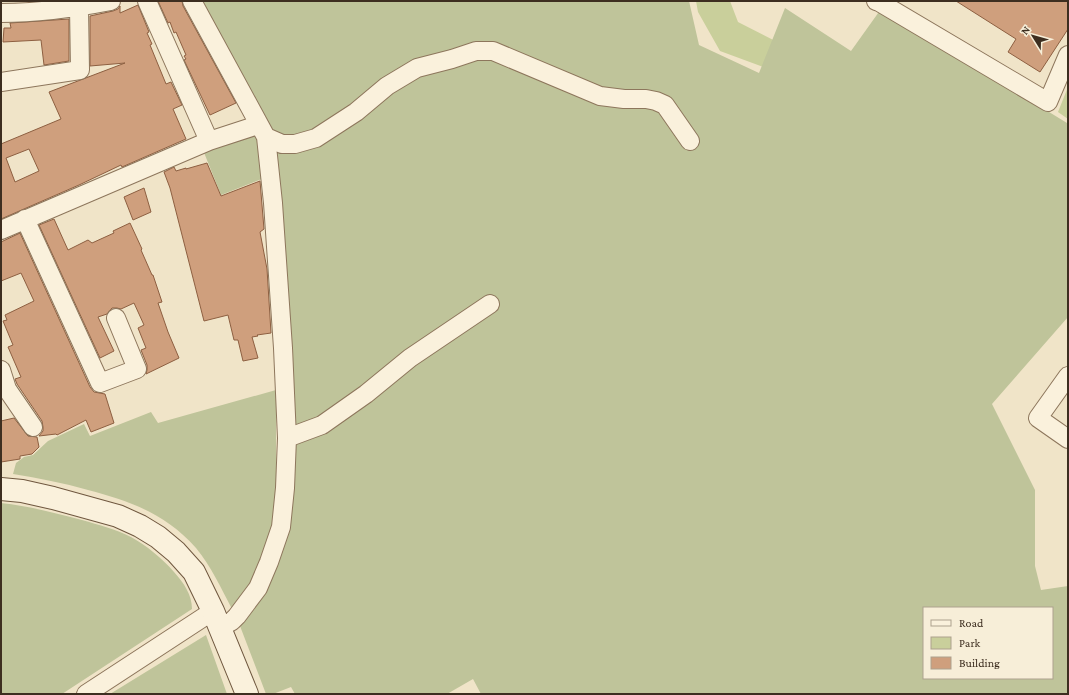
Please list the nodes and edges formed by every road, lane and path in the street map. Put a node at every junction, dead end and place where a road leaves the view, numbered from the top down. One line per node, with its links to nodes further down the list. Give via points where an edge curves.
1 (111, 1): 6 (street)
2 (147, 1): 11 (street)
3 (192, 1): 10 (street)
4 (876, 1): 8 (street, via 1048,102)
5 (39, 6): 6 (street); 7 (street)
6 (79, 7): 9 (street, via 80,70)
7 (1, 13)
8 (1068, 55)
9 (1, 82)
10 (262, 131): 11 (street); 12 (street, via 282,144 295,144 316,138 356,112 387,86 417,68 476,51 494,51 600,96 646,99 665,105); 20 (street, via 273,203)
11 (209, 141): 13 (street)
12 (690, 141)
13 (25, 219): 14 (street); 16 (street, via 100,382 137,370)
14 (1, 230)
15 (490, 304): 20 (street, via 410,358 322,425)
16 (116, 318)
17 (1, 370): 19 (street, via 7,389)
18 (1068, 376): 21 (street, via 1038,418)
19 (33, 427)
20 (287, 438): 23 (street, via 281,527 269,562 258,588 242,610 232,621)
21 (1068, 439)
22 (1, 489): 23 (street, via 53,498 118,516 140,526 176,552 194,572)
23 (217, 620): 24 (street); 25 (street)
24 (86, 694)
25 (246, 694)

